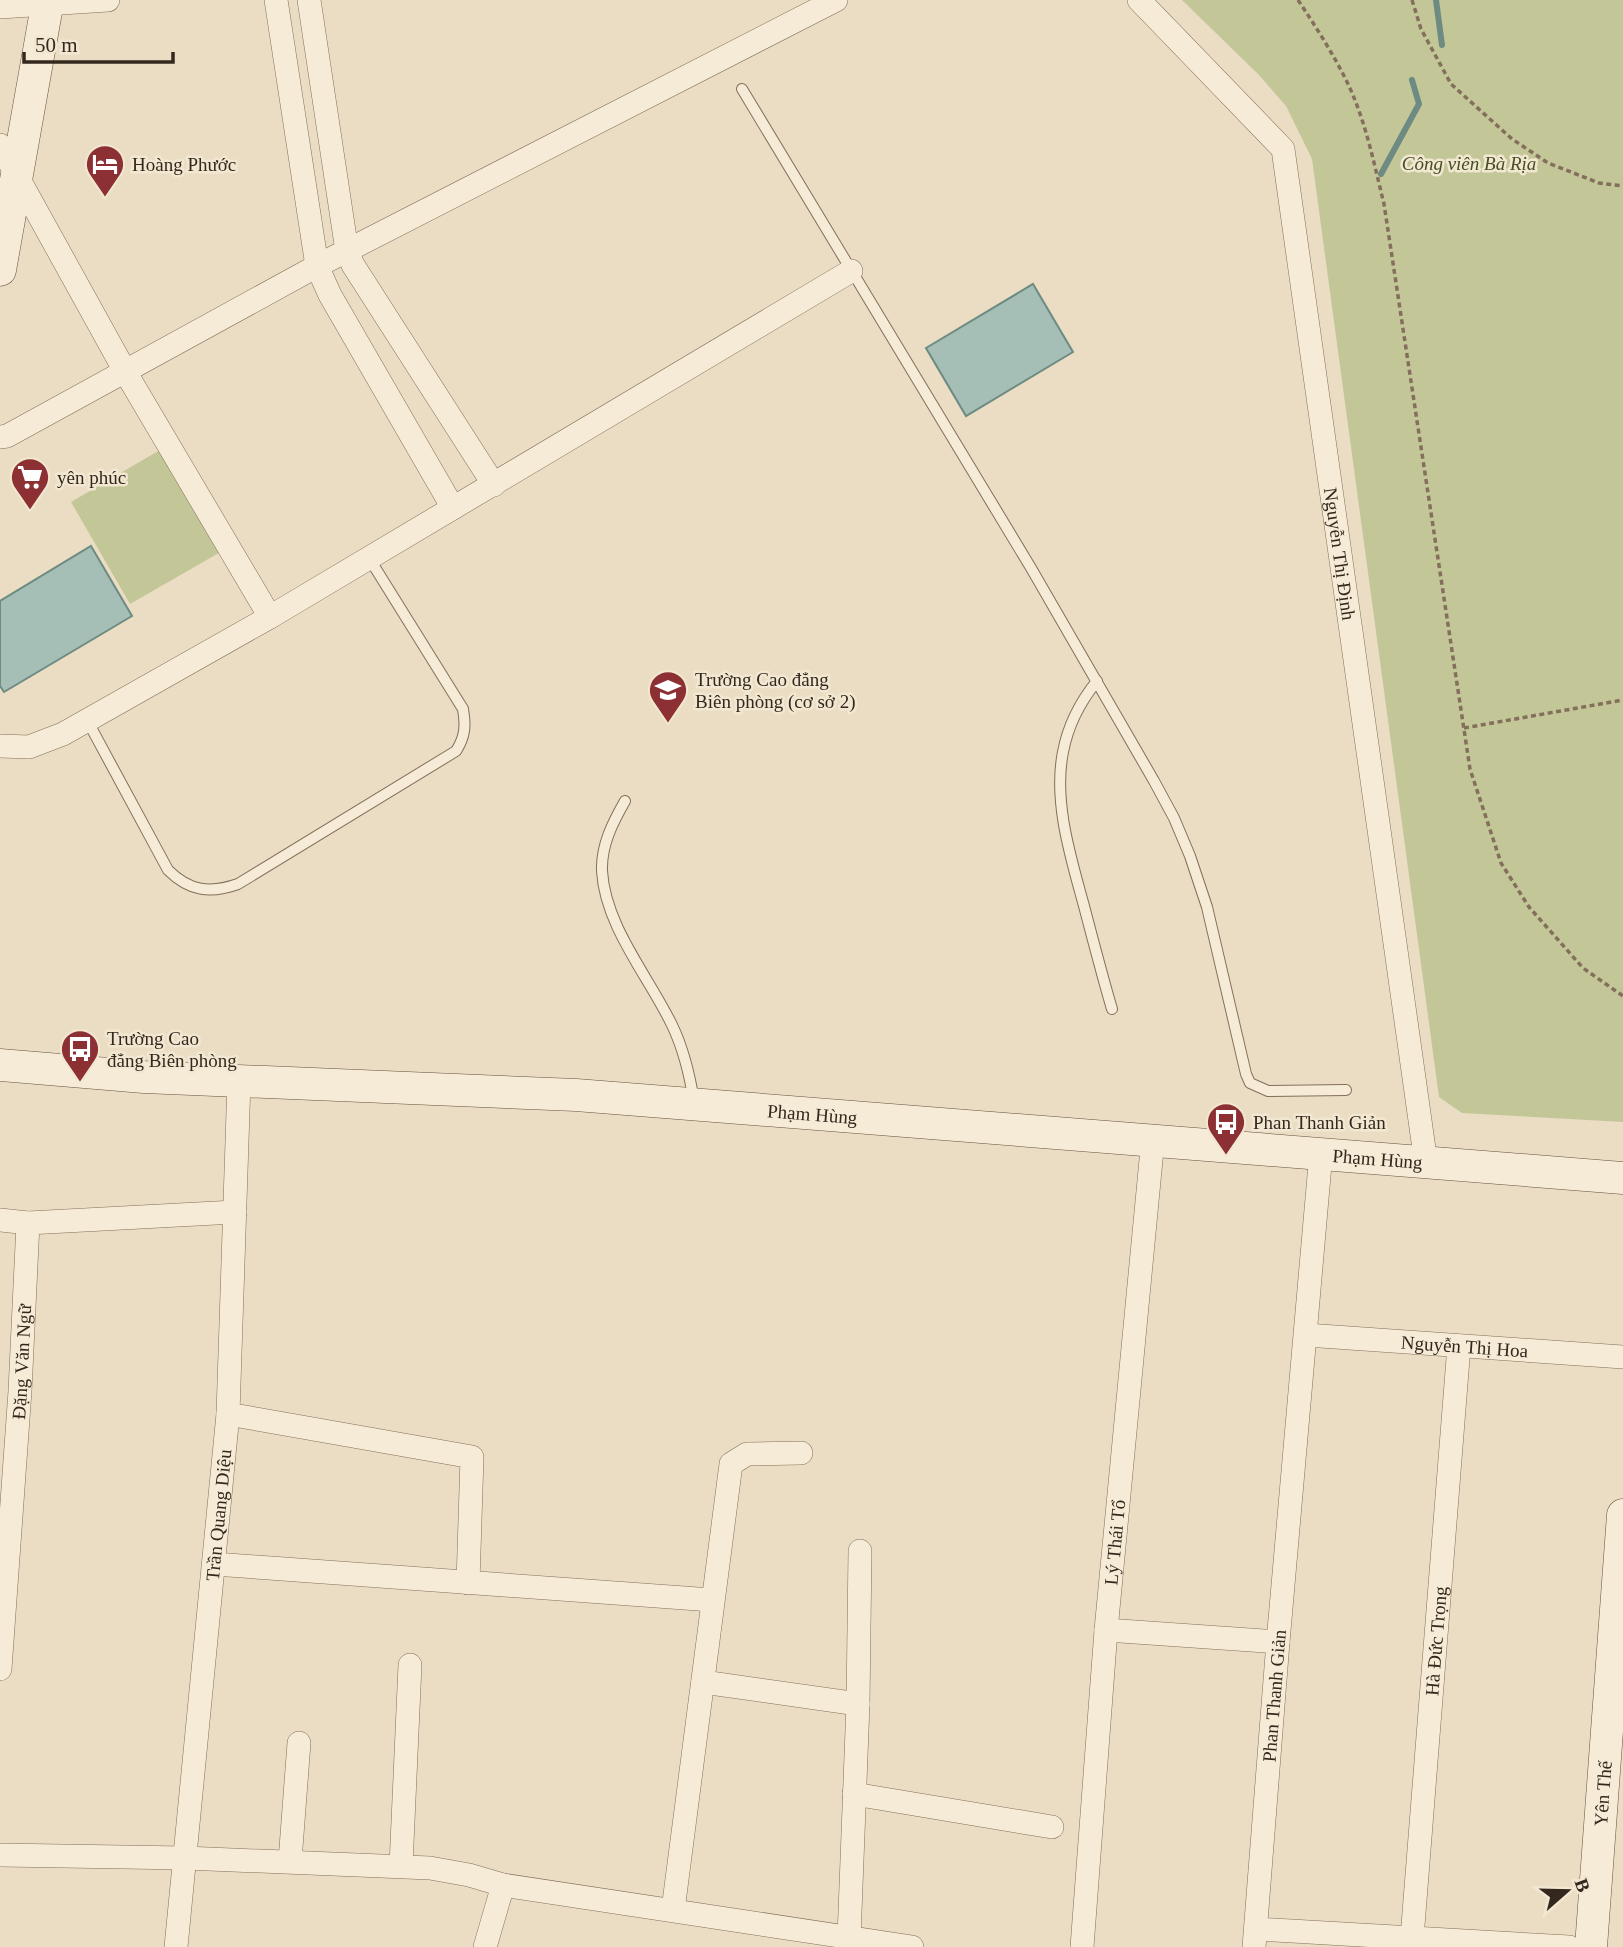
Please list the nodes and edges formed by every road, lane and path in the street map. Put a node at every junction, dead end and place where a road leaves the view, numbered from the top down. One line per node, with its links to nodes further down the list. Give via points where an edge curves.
1 (108, 0): 8 (street)
2 (276, 0): 15 (street)
3 (309, 0): 14 (street)
4 (836, 0): 14 (street)
5 (1139, 0): 38 (street, Nguyễn Thị Định, via 1283,149)
6 (1298, 0): 27 (path, via 1349,86 1369,140 1384,204)
7 (1412, 0): 13 (path, via 1451,84 1512,139 1548,163 1599,183)
8 (48, 2): 9 (street); 12 (street)
9 (0, 7)
10 (742, 89): 17 (lane)
11 (0, 145): 12 (street)
12 (18, 173): 16 (street); 18 (street)
13 (1623, 186)
14 (347, 251): 15 (street); 20 (street)
15 (317, 266): 18 (street); 21 (street)
16 (0, 270)
17 (850, 271): 20 (street); 24 (lane)
18 (126, 373): 19 (street); 23 (street)
19 (0, 437)
20 (494, 485): 21 (street)
21 (453, 508): 22 (street)
22 (369, 558): 23 (street); 26 (lane, via 463,709 464,738 456,751 238,884 222,890 195,888 168,870)
23 (270, 617): 26 (street)
24 (1097, 681): 31 (lane, via 1077,709 1067,737 1061,796 1076,877); 34 (lane, via 1190,856 1250,1083 1268,1091)
25 (1623, 700): 27 (path)
26 (87, 720): 28 (street, via 37,745)
27 (1464, 728): 30 (path, via 1470,769 1501,863 1529,907 1583,968)
28 (0, 746)
29 (625, 801): 35 (lane, via 605,846 604,890 672,1025)
30 (1623, 996)
31 (1112, 1009)
32 (0, 1065): 33 (street, Phạm Hùng)
33 (239, 1081): 35 (street, Phạm Hùng); 40 (street, Trần Quang Diệu)
34 (1346, 1090)
35 (694, 1104): 36 (street, Phạm Hùng)
36 (1153, 1139): 37 (street, Phạm Hùng); 53 (street, Lý Thái Tổ)
37 (1321, 1153): 38 (street, Phạm Hùng); 43 (street, Phan Thanh Giản)
38 (1426, 1163): 39 (street, Phạm Hùng)
39 (1623, 1178)
40 (234, 1212): 42 (street); 46 (street, Trần Quang Diệu)
41 (0, 1220): 42 (street)
42 (28, 1223): 56 (street, Đặng Văn Ngữ)
43 (1306, 1335): 44 (street, Nguyễn Thị Hoa); 54 (street, Phan Thanh Giản)
44 (1459, 1346): 45 (street, Nguyễn Thị Hoa); 71 (street, Hà Đức Trọng)
45 (1623, 1357)
46 (228, 1414): 50 (street, Trần Quang Diệu); 51 (street, via 472,1457)
47 (801, 1453): 52 (street, via 747,1454 731,1464)
48 (1623, 1515): 57 (street, Yên Thế)
49 (860, 1551): 59 (street)
50 (214, 1564): 51 (street); 64 (street, Trần Quang Diệu)
51 (468, 1583): 52 (street)
52 (712, 1600): 58 (street)
53 (1106, 1630): 54 (street); 75 (street, Lý Thái Tổ)
54 (1278, 1643): 70 (street, Phan Thanh Giản)
55 (410, 1665): 66 (street)
56 (0, 1669)
57 (1617, 1669): 77 (street, Yên Thế)
58 (703, 1682): 59 (street); 68 (street)
59 (858, 1704): 61 (street)
60 (299, 1743): 65 (street)
61 (854, 1794): 62 (street); 69 (street)
62 (1052, 1827)
63 (0, 1855): 64 (street)
64 (185, 1858): 65 (street); 72 (street, Trần Quang Diệu)
65 (289, 1861): 66 (street)
66 (401, 1866): 67 (street, via 469,1875)
67 (503, 1885): 68 (street); 73 (street)
68 (673, 1910): 69 (street)
69 (849, 1938): 74 (street)
70 (1255, 1938): 71 (street)
71 (1412, 1938): 76 (street)
72 (176, 1947)
73 (485, 1947)
74 (912, 1947)
75 (1082, 1947)
76 (1569, 1947)
77 (1591, 1947)

